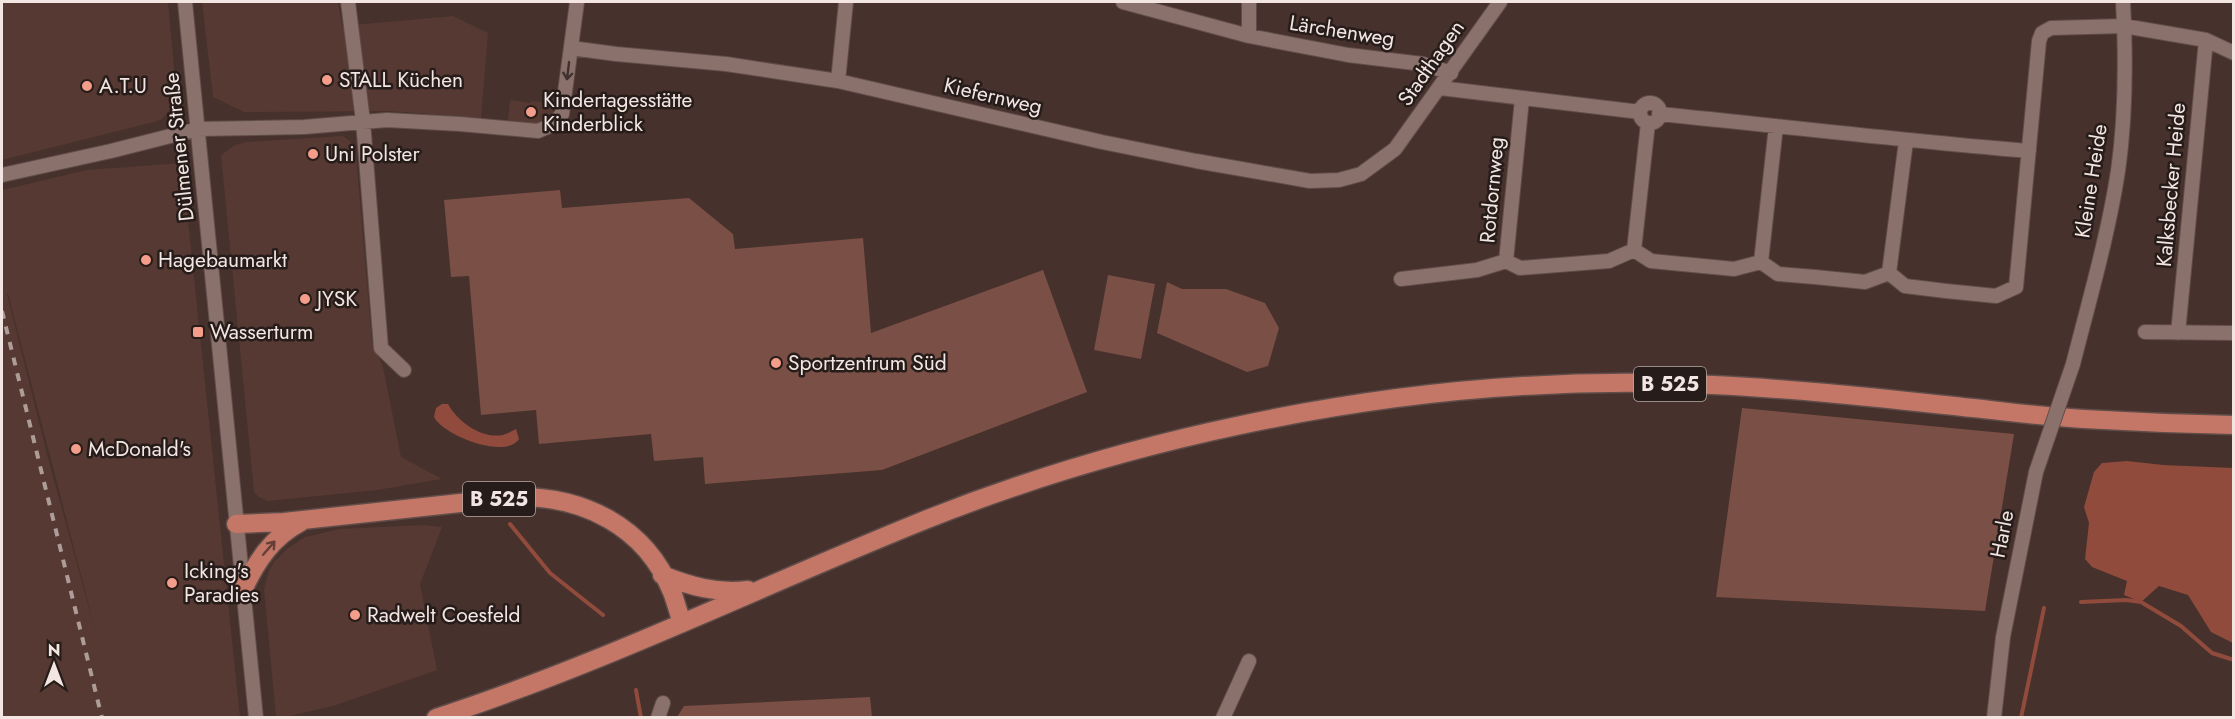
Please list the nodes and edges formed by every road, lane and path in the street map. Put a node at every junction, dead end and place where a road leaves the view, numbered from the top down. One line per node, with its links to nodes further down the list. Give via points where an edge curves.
1 (185, 2): 21 (street, Dülmener Straße)
2 (348, 2): 19 (street)
3 (577, 2): 12 (street)
4 (846, 2): 15 (street)
5 (1123, 2): 10 (street, Lärchenweg)
6 (1249, 2): 10 (street)
7 (1500, 2): 14 (street, Stadthagen)
8 (2123, 2): 9 (street, Kleine Heide)
9 (2124, 26): 11 (street); 24 (street, via 2051,28 2042,33); 34 (street, Kleine Heide, via 2125,104 2118,172)
10 (1249, 36): 14 (street, Lärchenweg, via 1422,64)
11 (2205, 40): 13 (street); 32 (street, Kalksbecker Heide)
12 (572, 48): 15 (street, Kiefernweg, via 726,64); 19 (street, one-way to 19, via 562,114 545,130)
13 (2234, 53)
14 (1451, 73): 16 (street, Stadthagen)
15 (838, 81): 23 (street, Kiefernweg, via 1102,142 1310,181 1361,174)
16 (1440, 88): 17 (street); 23 (street, Stadthagen)
17 (1522, 99): 18 (street); 27 (street, Rotdornweg)
18 (1649, 116): 20 (street); 26 (street)
19 (363, 121): 21 (street, via 304,127); 35 (street, via 381,348)
20 (1776, 126): 22 (street); 28 (street)
21 (198, 129): 25 (street); 38 (street, Dülmener Straße)
22 (1906, 141): 24 (street); 29 (street)
23 (1395, 149)
24 (2029, 151): 29 (street, via 2016,287 1996,296 1946,291 1905,286)
25 (2, 175)
26 (1634, 250): 27 (street, Rotdornweg, via 1598,262 1520,268); 28 (street, via 1651,261 1710,267 1734,269)
27 (1506, 261): 30 (street, via 1477,270)
28 (1761, 262): 29 (street, via 1778,274 1865,282)
29 (1889, 273)
30 (1401, 279)
31 (2145, 332): 32 (street)
32 (2178, 333): 33 (street)
33 (2234, 333)
34 (2073, 364): 49 (street, Harle, bridge, via 2036,472 2003,637)
35 (404, 370)
36 (2234, 425): 40 (main road, B 525, via 2081,419 1710,385 1599,384 1393,399 1244,424 1079,466 923,521)
37 (308, 519): 38 (main road, B 525); 39 (main road, B 525, via 516,497 557,500 584,507 620,526 642,546); 41 (main road, one-way to 37, via 266,549 286,530)
38 (236, 524): 41 (street, Dülmener Straße)
39 (662, 574): 40 (main road, via 710,590); 42 (main road, B 525)
40 (762, 589): 42 (main road, B 525)
41 (243, 590): 45 (street, Dülmener Straße)
42 (682, 622): 46 (main road, B 525, via 524,687)
43 (1250, 661): 48 (street)
44 (663, 703): 47 (street)
45 (256, 717)
46 (436, 717)
47 (658, 717)
48 (1223, 717)
49 (1994, 717)

